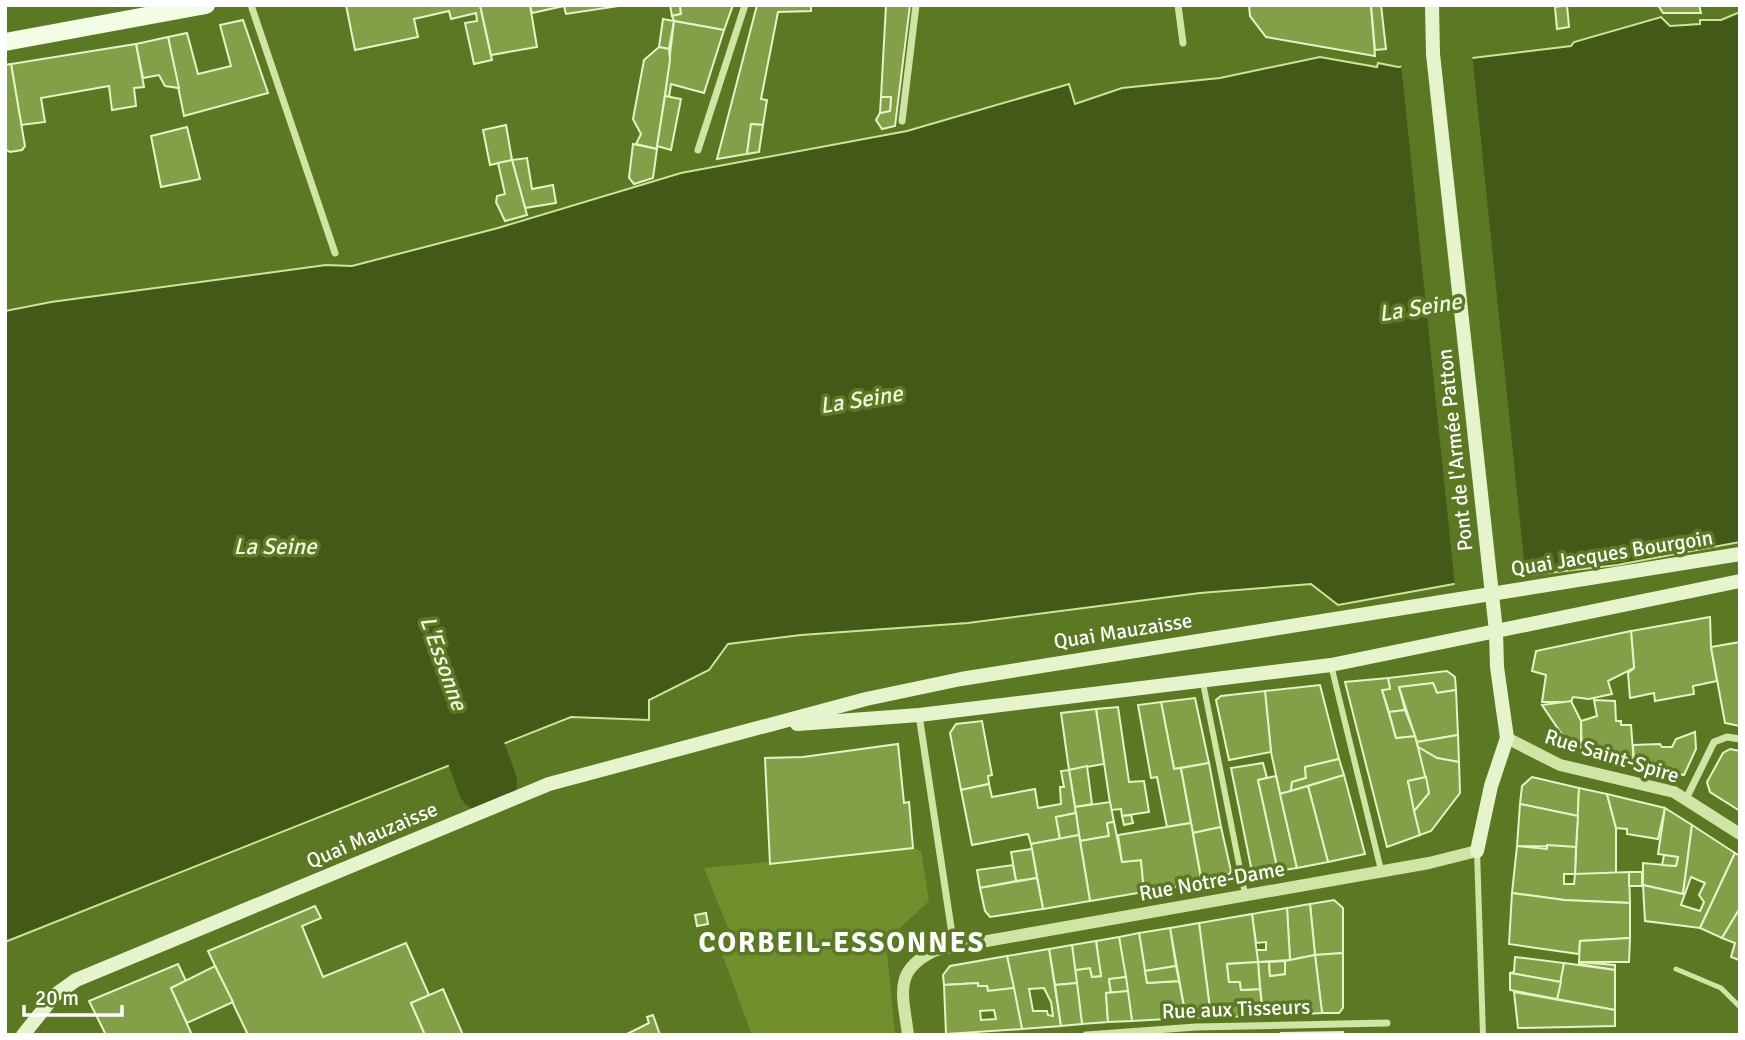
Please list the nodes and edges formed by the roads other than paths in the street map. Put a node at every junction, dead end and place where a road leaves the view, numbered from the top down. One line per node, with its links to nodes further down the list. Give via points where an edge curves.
1 (206, 5): 7 (main road)
2 (251, 5): 11 (street)
3 (745, 5): 10 (street)
4 (916, 5): 9 (street)
5 (1178, 5): 8 (street)
6 (1432, 5): 15 (main road, Pont de l'Armée Patton, bridge, via 1433,54)
7 (5, 42)
8 (1183, 43)
9 (902, 121)
10 (698, 150)
11 (335, 253)
12 (1740, 554): 14 (main road, Quai Jacques Bourgoin)
13 (1740, 580): 15 (main road)
14 (1491, 593): 19 (main road, Quai Mauzaisse, via 961,679)
15 (1496, 632): 16 (main road, Quai Mauzaisse); 20 (main road, Pont de l'Armée Patton)
16 (1331, 665): 17 (main road, Quai Mauzaisse); 25 (street)
17 (1203, 683): 18 (main road, Quai Mauzaisse); 26 (street)
18 (919, 715): 19 (main road, Quai Mauzaisse); 27 (street)
19 (764, 727): 31 (main road, Quai Mauzaisse, via 549,784 89,975 55,995)
20 (1507, 738): 22 (street, Rue Saint-Spire, via 1560,765 1661,787); 24 (main road)
21 (1740, 739): 22 (street, via 1727,737 1714,743)
22 (1686, 799): 23 (street, Rue Saint-Spire)
23 (1740, 834)
24 (1477, 851): 25 (street, Rue Notre-Dame); 34 (street)
25 (1381, 870): 26 (street, Rue Notre-Dame)
26 (1245, 894): 27 (street, Rue Notre-Dame)
27 (954, 947): 32 (street, Rue Notre-Dame, via 921,957 907,970 902,985)
28 (1676, 969): 29 (lane, via 1721,988)
29 (1740, 1007)
30 (1387, 1023): 33 (street, Rue aux Tisseurs, via 1196,1027)
31 (23, 1035)
32 (908, 1035)
33 (1086, 1035)
34 (1483, 1035)

